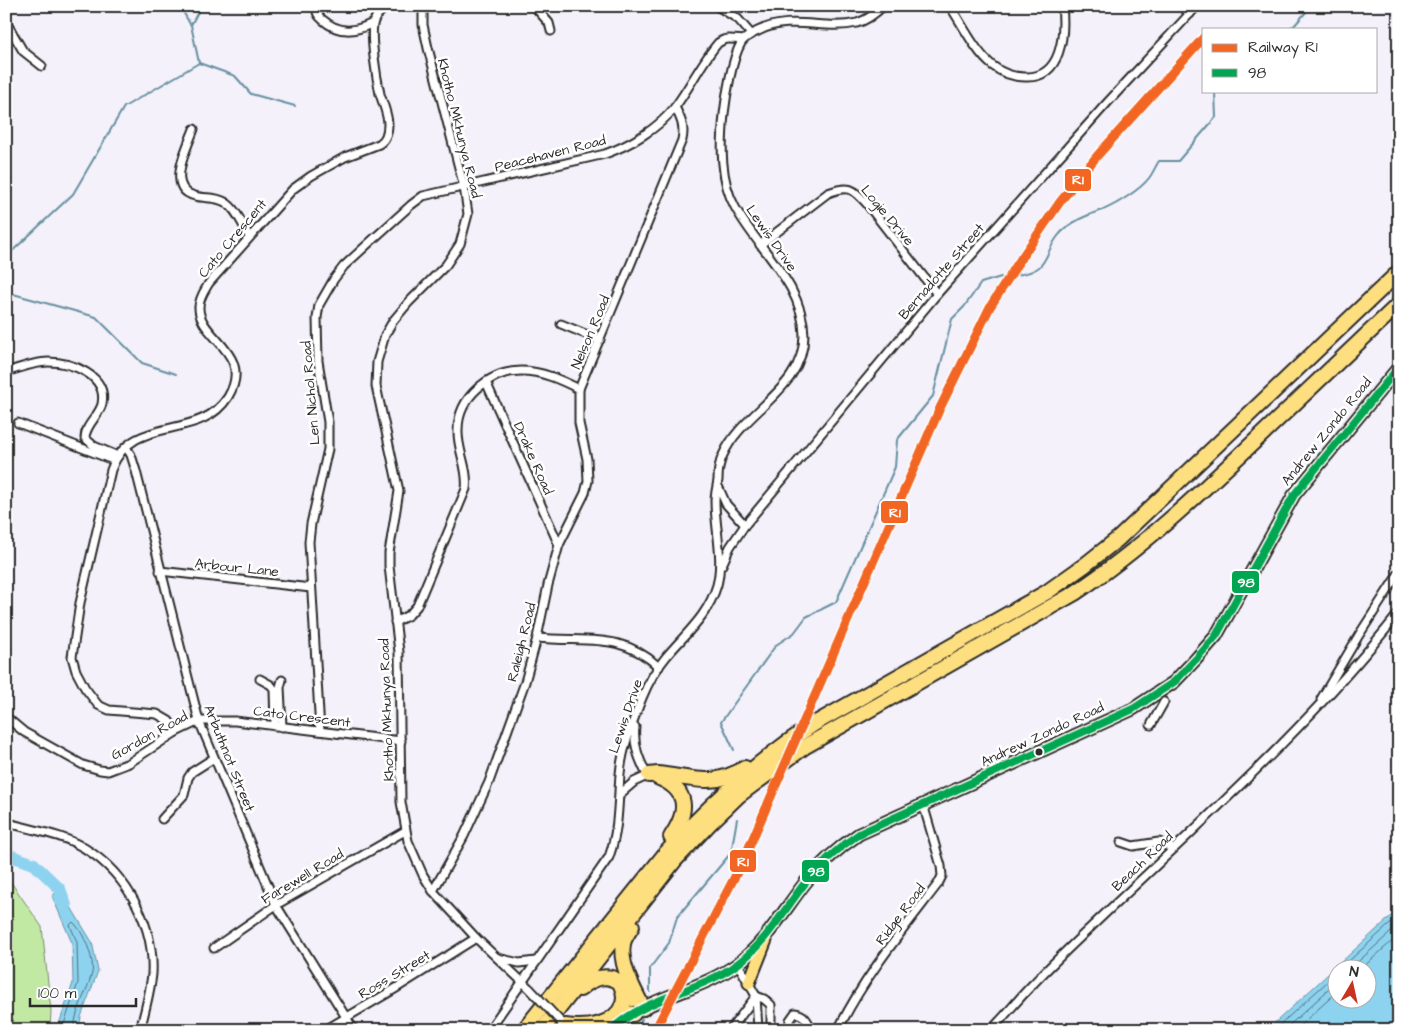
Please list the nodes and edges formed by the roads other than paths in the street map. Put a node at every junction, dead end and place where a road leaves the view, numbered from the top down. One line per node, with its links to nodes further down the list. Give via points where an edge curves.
1 (317, 6): 13 (street, via 318,16 342,31)
2 (390, 6): 13 (street, via 384,8)
3 (423, 6): 20 (street, Khotho Mkhunya Road, via 428,48)
4 (534, 6): 14 (street, via 549,23)
5 (717, 6): 15 (street, via 738,19)
6 (883, 6): 15 (street, via 855,23 792,22)
7 (950, 6): 8 (street, via 991,64 1002,72 1030,78 1043,74 1052,66 1062,41)
8 (1062, 6)
9 (1181, 6): 11 (street)
10 (1197, 6): 11 (street, Bernadotte Street)
11 (1190, 14): 24 (street, Bernadotte Street)
12 (6, 22): 17 (street, via 23,51)
13 (373, 23): 21 (street, Cato Crescent, via 376,70 388,122 384,141 311,176 293,189)
14 (551, 31)
15 (751, 34): 16 (street)
16 (743, 40): 18 (street, Peacehaven Road, via 730,38 718,43); 22 (street, Lewis Drive, via 736,55 725,105 722,155 725,179 734,206)
17 (42, 66)
18 (675, 107): 20 (street, Peacehaven Road, via 657,126 615,150); 27 (street, Nelson Road, via 683,122 682,140)
19 (194, 129): 21 (street, via 183,159 180,184 188,194 215,197 232,207)
20 (464, 187): 41 (street, Len Nichol Road, via 417,200 344,266 319,305 317,346 328,422 328,449 310,533); 43 (street, Khotho Mkhunya Road, via 468,214 460,244 446,265 393,321 377,362 376,386 399,491 389,560)
21 (249, 236): 33 (street, Cato Crescent, via 209,283 200,299 200,317 232,360 235,377 228,396 217,411 206,418 135,439)
22 (760, 245): 24 (street, Logie Drive, via 828,193 848,188 855,190 867,204); 35 (street, Lewis Drive, via 783,274 798,303 802,350 782,389 737,433 723,454)
23 (1399, 272): 59 (highway, via 1085,565 1046,592)
24 (937, 294): 36 (street, Bernadotte Street)
25 (1399, 304): 68 (highway, via 1204,489 1112,568 1076,593 804,747 739,795)
26 (561, 324): 27 (street)
27 (600, 340): 31 (street, Nelson Road)
28 (1399, 367): 64 (main road, Andrew Zondo Road, via 1294,495 1216,636 1174,682 1133,709)
29 (6, 372): 34 (street, via 48,362 74,367 94,377 101,386 102,404 85,438)
30 (486, 382): 31 (street, Nelson Road, via 521,371 555,377); 37 (street, Drake Road); 43 (street, Nelson Road, via 470,395 458,423 458,441 467,480 462,500 417,606 409,615)
31 (580, 389): 37 (street, Raleigh Road, via 578,413 588,481 585,494)
32 (18, 423): 34 (street)
33 (126, 447): 34 (street, Cato Crescent); 39 (street, Arbuthnot Street, via 136,471)
34 (116, 458): 57 (street, Cato Crescent, via 80,603 72,657 85,688 98,704 109,710 157,714)
35 (718, 483): 36 (street, via 726,504); 38 (street, Lewis Drive, via 714,497)
36 (745, 525): 38 (street, Bernadotte Street)
37 (559, 545): 44 (street, Raleigh Road)
38 (721, 566): 46 (street, Lewis Drive, via 711,602 703,616)
39 (160, 571): 41 (street, Arbour Lane); 54 (street, Arbuthnot Street)
40 (1399, 573): 45 (street, Beach Road)
41 (311, 588): 58 (street, Len Nichol Road)
42 (1399, 613): 47 (street, Beach Road)
43 (395, 622): 60 (street, Khotho Mkhunya Road)
44 (537, 638): 46 (street, via 606,640 623,644 649,657); 72 (street, Raleigh Road, via 525,682 480,804)
45 (1341, 666): 47 (street); 52 (street, Beach Road)
46 (659, 667): 51 (street, Lewis Drive)
47 (1349, 673): 52 (street, Beach Road)
48 (260, 679): 55 (street, via 274,689)
49 (282, 680): 55 (street)
50 (1164, 702): 56 (street)
51 (637, 712): 62 (street, via 634,741); 63 (street, Lewis Drive, via 620,772)
52 (1314, 712): 70 (street, Beach Road)
53 (6, 717): 57 (street, Gordon Road, via 24,732 83,765 108,771 129,764)
54 (199, 721): 55 (street, Cato Crescent); 57 (street, Gordon Road); 61 (street, Arbuthnot Street)
55 (278, 726): 58 (street, Cato Crescent)
56 (1151, 726)
57 (176, 732)
58 (320, 732): 60 (street, Cato Crescent)
59 (800, 734): 62 (highway, via 722,779); 71 (highway, via 734,785 691,825)
60 (401, 741): 67 (street, Khotho Mkhunya Road, via 400,802)
61 (214, 758): 65 (street, via 189,775 184,795); 73 (street, Arbuthnot Street)
62 (648, 775): 63 (street); 71 (highway, via 674,786 683,806 680,824)
63 (620, 794): 78 (street, Lewis Drive, via 616,831 608,857)
64 (923, 804): 74 (main road, Andrew Zondo Road, via 859,834 837,849 806,881); 101 (street, Ridge Road, via 942,876 866,980)
65 (162, 819)
66 (6, 822): 91 (street, via 74,842 92,852 114,872 131,896 144,924 151,957 152,973)
67 (405, 831): 72 (street, Khotho Mkhunya Road, via 414,857); 73 (street, Farewell Road)
68 (697, 836): 84 (highway); 85 (highway, via 623,942 625,966)
69 (1121, 842): 70 (street, via 1133,846 1160,842)
70 (1173, 848): 102 (street, Beach Road)
71 (642, 882): 95 (highway)
72 (433, 891): 75 (street, Khotho Mkhunya Road)
73 (276, 905): 76 (street, Farewell Road); 87 (street, Arbuthnot Street)
74 (770, 929): 79 (main road, Andrew Zondo Road); 82 (main road)
75 (476, 938): 77 (street, Khotho Mkhunya Road); 87 (street, Ross Street)
76 (214, 948)
77 (496, 957): 78 (street, via 519,963); 80 (street, Khotho Mkhunya Road)
78 (536, 961): 80 (street, Lewis Drive)
79 (738, 964): 82 (street); 85 (main road, Andrew Zondo Road)
80 (522, 982): 89 (street, Khotho Mkhunya Road, bridge); 94 (street, Lewis Drive)
81 (619, 982): 84 (highway, via 606,977 595,978); 85 (highway); 88 (highway, via 624,1000)
82 (749, 983): 83 (street)
83 (756, 996): 86 (street); 90 (street); 98 (street, via 771,1005)
84 (563, 1003): 96 (highway)
85 (642, 1009): 88 (highway, via 627,1013)
86 (741, 1016): 90 (street, via 751,1018); 97 (street)
87 (346, 1017): 92 (street, Ross Street); 93 (street, Arbuthnot Street)
88 (613, 1023): 89 (highway)
89 (564, 1026)
90 (758, 1028)
91 (140, 1030)
92 (325, 1030)
93 (354, 1030)
94 (488, 1030)
95 (524, 1030)
96 (542, 1030)
97 (730, 1030)
98 (772, 1030)
99 (788, 1030): 100 (street, via 795,1012 807,1019)
100 (812, 1030)
101 (838, 1030)
102 (990, 1030)

